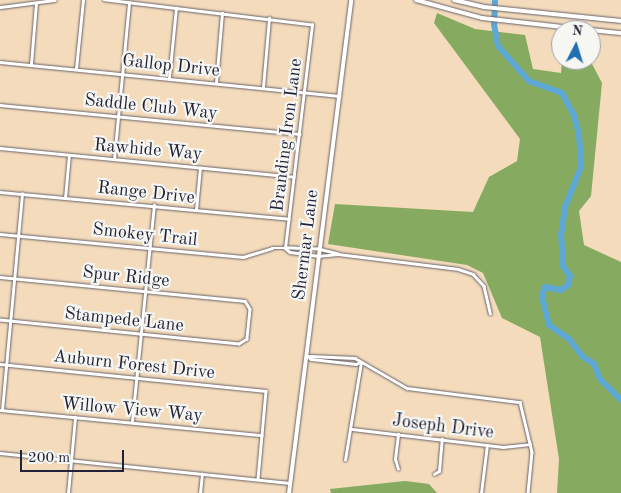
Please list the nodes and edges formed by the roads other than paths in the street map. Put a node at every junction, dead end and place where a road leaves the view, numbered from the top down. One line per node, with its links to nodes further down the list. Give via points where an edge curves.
1 (55, 0): 8 (street)
2 (83, 0): 21 (street)
3 (105, 0): 9 (street)
4 (153, 0): 10 (street)
5 (351, 0): 27 (street, Shermar Lane)
6 (416, 0): 16 (street, via 482,18)
7 (454, 0): 15 (street, via 484,7)
8 (36, 3): 11 (street); 20 (street)
9 (130, 3): 10 (street); 22 (street)
10 (152, 5): 12 (street)
11 (0, 7)
12 (176, 8): 13 (street); 23 (street)
13 (222, 13): 14 (street); 24 (street)
14 (269, 18): 25 (street); 26 (street, Branding Iron Lane, via 312,25)
15 (621, 21)
16 (551, 26)
17 (601, 31): 18 (street)
18 (621, 33)
19 (0, 62): 20 (street, Gallop Drive)
20 (31, 64): 21 (street, Gallop Drive)
21 (76, 69): 22 (street, Gallop Drive)
22 (122, 74): 23 (street, Gallop Drive); 29 (street)
23 (169, 78): 24 (street, Gallop Drive)
24 (216, 83): 25 (street, Gallop Drive)
25 (262, 88): 26 (street, Gallop Drive)
26 (305, 92): 27 (street, Gallop Drive); 30 (street, Branding Iron Lane)
27 (338, 96): 46 (street, Shermar Lane)
28 (0, 105): 29 (street, Saddle Club Way)
29 (118, 116): 30 (street, Saddle Club Way); 33 (street)
30 (300, 134): 35 (street, Branding Iron Lane)
31 (0, 148): 32 (street, Rawhide Way)
32 (68, 155): 33 (street, Rawhide Way); 38 (street)
33 (114, 159): 34 (street, Rawhide Way)
34 (200, 168): 35 (street, Rawhide Way); 40 (street)
35 (294, 177): 41 (street, Branding Iron Lane)
36 (0, 192): 37 (street, Range Drive)
37 (22, 194): 38 (street, Range Drive); 43 (street)
38 (65, 198): 39 (street, Range Drive)
39 (154, 206): 40 (street, Range Drive); 44 (street)
40 (196, 210): 41 (street, Range Drive)
41 (289, 219): 45 (street, Branding Iron Lane)
42 (0, 234): 43 (street, Smokey Trail)
43 (18, 236): 44 (street, Smokey Trail); 50 (street)
44 (150, 248): 45 (street, Smokey Trail, via 247,258 272,248); 51 (street)
45 (285, 248): 46 (street, Smokey Trail); 48 (street, Smokey Trail, via 290,252)
46 (318, 249): 47 (street, Smokey Trail); 48 (street, Shermar Lane)
47 (338, 254): 48 (street, Smokey Trail); 52 (street, via 458,269 473,274 484,286)
48 (318, 256): 57 (street, Shermar Lane)
49 (0, 277): 50 (street, Spur Ridge)
50 (14, 279): 51 (street, Spur Ridge); 54 (street)
51 (145, 292): 55 (street); 56 (street, Spur Ridge, via 249,304)
52 (490, 313)
53 (0, 320): 54 (street, Stampede Lane)
54 (10, 321): 55 (street, Stampede Lane); 60 (street)
55 (141, 334): 56 (street, Stampede Lane); 61 (street)
56 (244, 343)
57 (308, 356): 58 (street); 58 (street, via 311,359); 78 (street, Shermar Lane)
58 (361, 362): 65 (street); 69 (street, via 407,388 520,402)
59 (0, 364): 60 (street, Auburn Forest Drive)
60 (6, 364): 61 (street, Auburn Forest Drive); 62 (street)
61 (137, 377): 64 (street); 67 (street, Auburn Forest Drive, via 266,391)
62 (1, 410): 63 (street, Willow View Way)
63 (75, 417): 64 (street, Willow View Way); 72 (street)
64 (132, 421): 67 (street, Willow View Way)
65 (352, 429): 66 (street, Joseph Drive); 73 (street)
66 (398, 434): 68 (street, Joseph Drive); 74 (street, via 395,459)
67 (262, 436): 77 (street)
68 (442, 440): 70 (street, Joseph Drive); 76 (street, via 438,471)
69 (530, 444): 70 (street, Joseph Drive, via 518,448); 83 (street)
70 (487, 445): 82 (street)
71 (0, 453): 72 (street)
72 (71, 460): 75 (street); 79 (street)
73 (345, 460)
74 (398, 469)
75 (202, 474): 77 (street); 80 (street)
76 (434, 474)
77 (258, 479): 78 (street)
78 (290, 483): 81 (street, Shermar Lane)
79 (68, 493)
80 (200, 493)
81 (289, 493)
82 (481, 493)
83 (528, 493)

